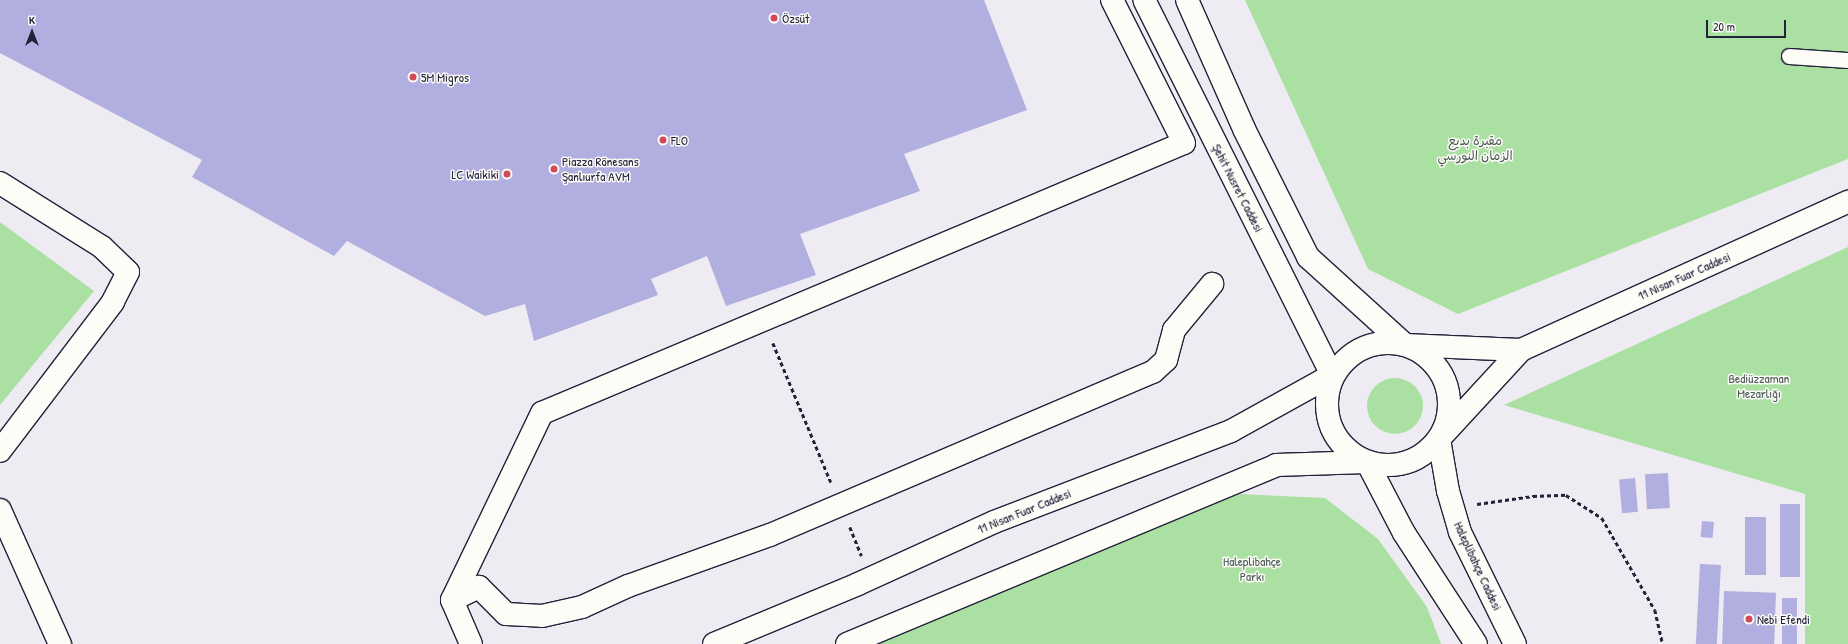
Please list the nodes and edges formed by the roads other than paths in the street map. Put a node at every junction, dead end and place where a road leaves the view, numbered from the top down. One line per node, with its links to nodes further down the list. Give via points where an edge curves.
1 (1112, 0): 16 (main road, via 1184,143 542,413)
2 (1144, 0): 11 (main road, Şehit Nusret Caddesi)
3 (1187, 0): 9 (main road, via 1244,130 1308,257)
4 (1789, 56): 5 (lane)
5 (1848, 60)
6 (0, 183): 13 (main road, via 102,247 128,272 114,302)
7 (1848, 202): 10 (main road, 11 Nisan Fuar Caddesi)
8 (1212, 284): 16 (main road, via 1174,330 1166,360 1153,372 770,535 628,586 582,607 542,616 506,614 479,588)
9 (1405, 345): 10 (main road, 11 Nisan Fuar Caddesi); 11 (main road, via 1384,342 1363,347 1345,359); 12 (main road, via 1422,353 1436,366 1446,383 1450,402 1447,421)
10 (1521, 350): 12 (main road, 11 Nisan Fuar Caddesi)
11 (1332, 375): 14 (main road, via 1326,402 1327,416 1335,436 1348,452); 19 (main road, 11 Nisan Fuar Caddesi, via 1231,431 994,522 872,578)
12 (1439, 439): 14 (main road, via 1426,453 1409,462 1388,466); 22 (main road, Haleplibahçe Caddesi, via 1460,532)
13 (0, 451)
14 (1367, 462): 20 (main road, via 1276,465); 21 (main road, via 1404,532)
15 (0, 510): 17 (main road)
16 (452, 600): 18 (main road)
17 (60, 644)
18 (471, 644)
19 (714, 644)
20 (846, 644)
21 (1476, 644)
22 (1515, 644)

